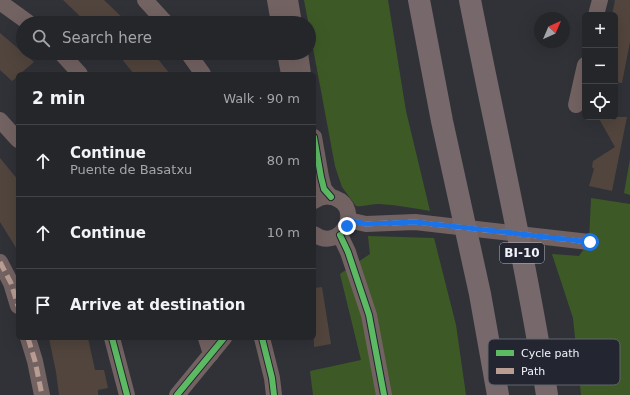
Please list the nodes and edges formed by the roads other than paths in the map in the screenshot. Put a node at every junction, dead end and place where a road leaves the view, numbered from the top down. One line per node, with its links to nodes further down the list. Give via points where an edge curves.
1 (146, 0): 10 (street)
2 (275, 0): 11 (street)
3 (290, 0): 12 (street)
4 (419, 0): 34 (highway)
5 (470, 0): 35 (highway, BI-10)
6 (600, 0): 8 (street)
7 (0, 2): 9 (street)
8 (597, 12)
9 (19, 16)
10 (160, 16)
11 (278, 16)
12 (293, 16)
13 (67, 60): 17 (street)
14 (193, 60): 18 (street)
15 (286, 60): 19 (street)
16 (301, 60): 20 (street)
17 (78, 72)
18 (202, 72)
19 (289, 72)
20 (303, 72)
21 (582, 78): 22 (street)
22 (576, 105)
23 (0, 120): 24 (street)
24 (16, 138)
25 (316, 148): 26 (street, via 324,189)
26 (331, 197): 27 (street); 28 (street, via 346,207)
27 (316, 200)
28 (348, 220): 29 (street); 31 (street, via 366,224 415,222)
29 (340, 235): 30 (street, via 334,238); 48 (street, via 369,315)
30 (316, 237)
31 (590, 242)
32 (0, 262): 33 (street)
33 (16, 299)
34 (488, 339)
35 (537, 339)
36 (29, 340): 44 (street)
37 (113, 340): 45 (street)
38 (207, 340): 41 (street)
39 (222, 340): 41 (street)
40 (262, 340): 47 (street)
41 (211, 354): 46 (street)
42 (496, 385): 49 (highway)
43 (545, 385): 50 (highway, BI-10)
44 (42, 395)
45 (127, 395)
46 (177, 395)
47 (274, 395)
48 (384, 395)
49 (498, 395)
50 (547, 395)

